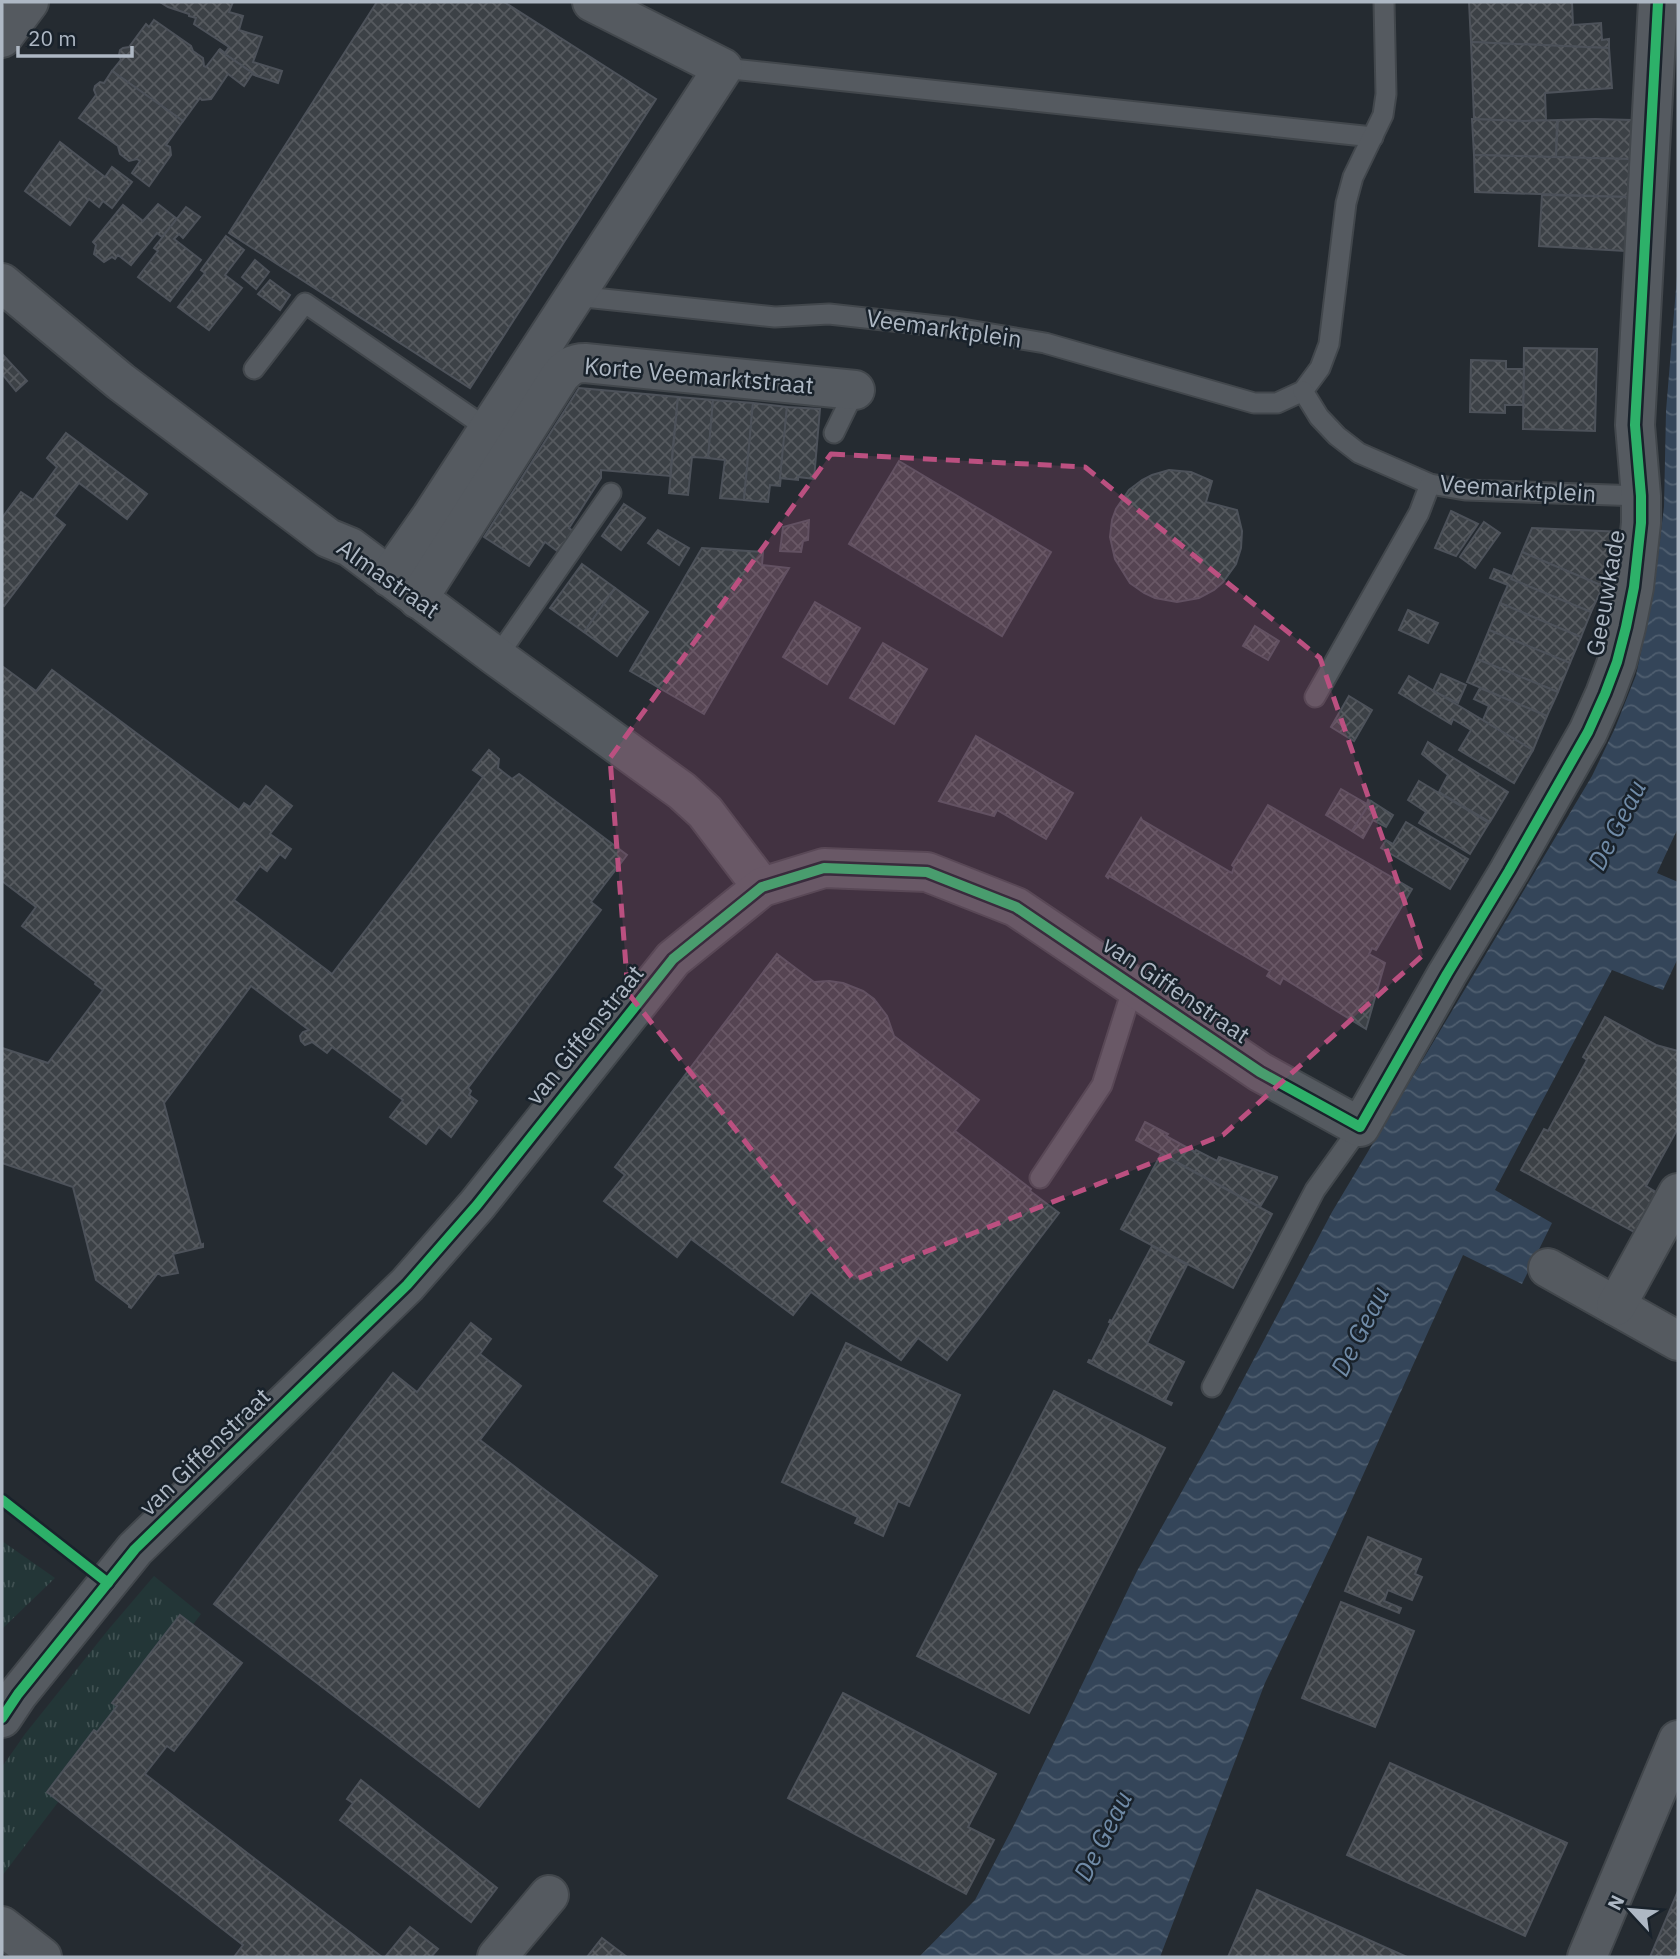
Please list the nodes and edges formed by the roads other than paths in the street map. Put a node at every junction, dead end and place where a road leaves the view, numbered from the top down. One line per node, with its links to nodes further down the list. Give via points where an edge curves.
1 (29, 2): 5 (street)
2 (1384, 2): 7 (lane, via 1386,93)
3 (1658, 2): 17 (street, Geeuwkade, via 1635,425)
4 (607, 6): 6 (street)
5 (2, 38)
6 (723, 68): 7 (lane); 9 (street)
7 (1373, 137): 12 (lane, via 1346,203 1329,344 1320,368)
8 (2, 283): 18 (street, Almastraat, via 121,382 328,538 350,547)
9 (575, 296): 12 (lane, Veemarktplein, via 775,317 829,314 956,328 1045,343 1254,403 1278,403); 13 (street)
10 (254, 369): 13 (lane, via 305,303)
11 (855, 390): 14 (lane); 18 (street, Korte Veemarktstraat, via 575,363 560,376)
12 (1303, 391): 15 (lane, Veemarktplein, via 1319,417 1359,453)
13 (488, 429): 18 (street, via 431,517)
14 (834, 433)
15 (1430, 484): 17 (lane, Veemarktplein, via 1465,490); 20 (lane, via 1419,513)
16 (611, 493): 19 (lane)
17 (1641, 496): 23 (street, Geeuwkade, via 1634,587 1605,694 1553,794)
18 (404, 587): 19 (street, Almastraat)
19 (497, 657): 21 (street, Almastraat, via 682,791 705,812)
20 (1315, 697)
21 (762, 887): 22 (street, van Giffenstraat, via 824,868 927,872 1016,907); 30 (street, van Giffenstraat, via 673,959 477,1205 407,1285 135,1549)
22 (1133, 987): 23 (street, van Giffenstraat, via 1260,1072); 24 (lane, via 1102,1085)
23 (1360, 1127): 29 (lane, Geeuwkade, via 1315,1190)
24 (1040, 1178)
25 (1678, 1193): 27 (street)
26 (1548, 1268): 27 (street)
27 (1616, 1306): 28 (street)
28 (1678, 1341)
29 (1212, 1387)
30 (2, 1718)
31 (1678, 1740): 36 (street)
32 (549, 1895): 35 (street)
33 (2, 1926): 34 (street)
34 (42, 1957)
35 (497, 1957)
36 (1587, 1957)

